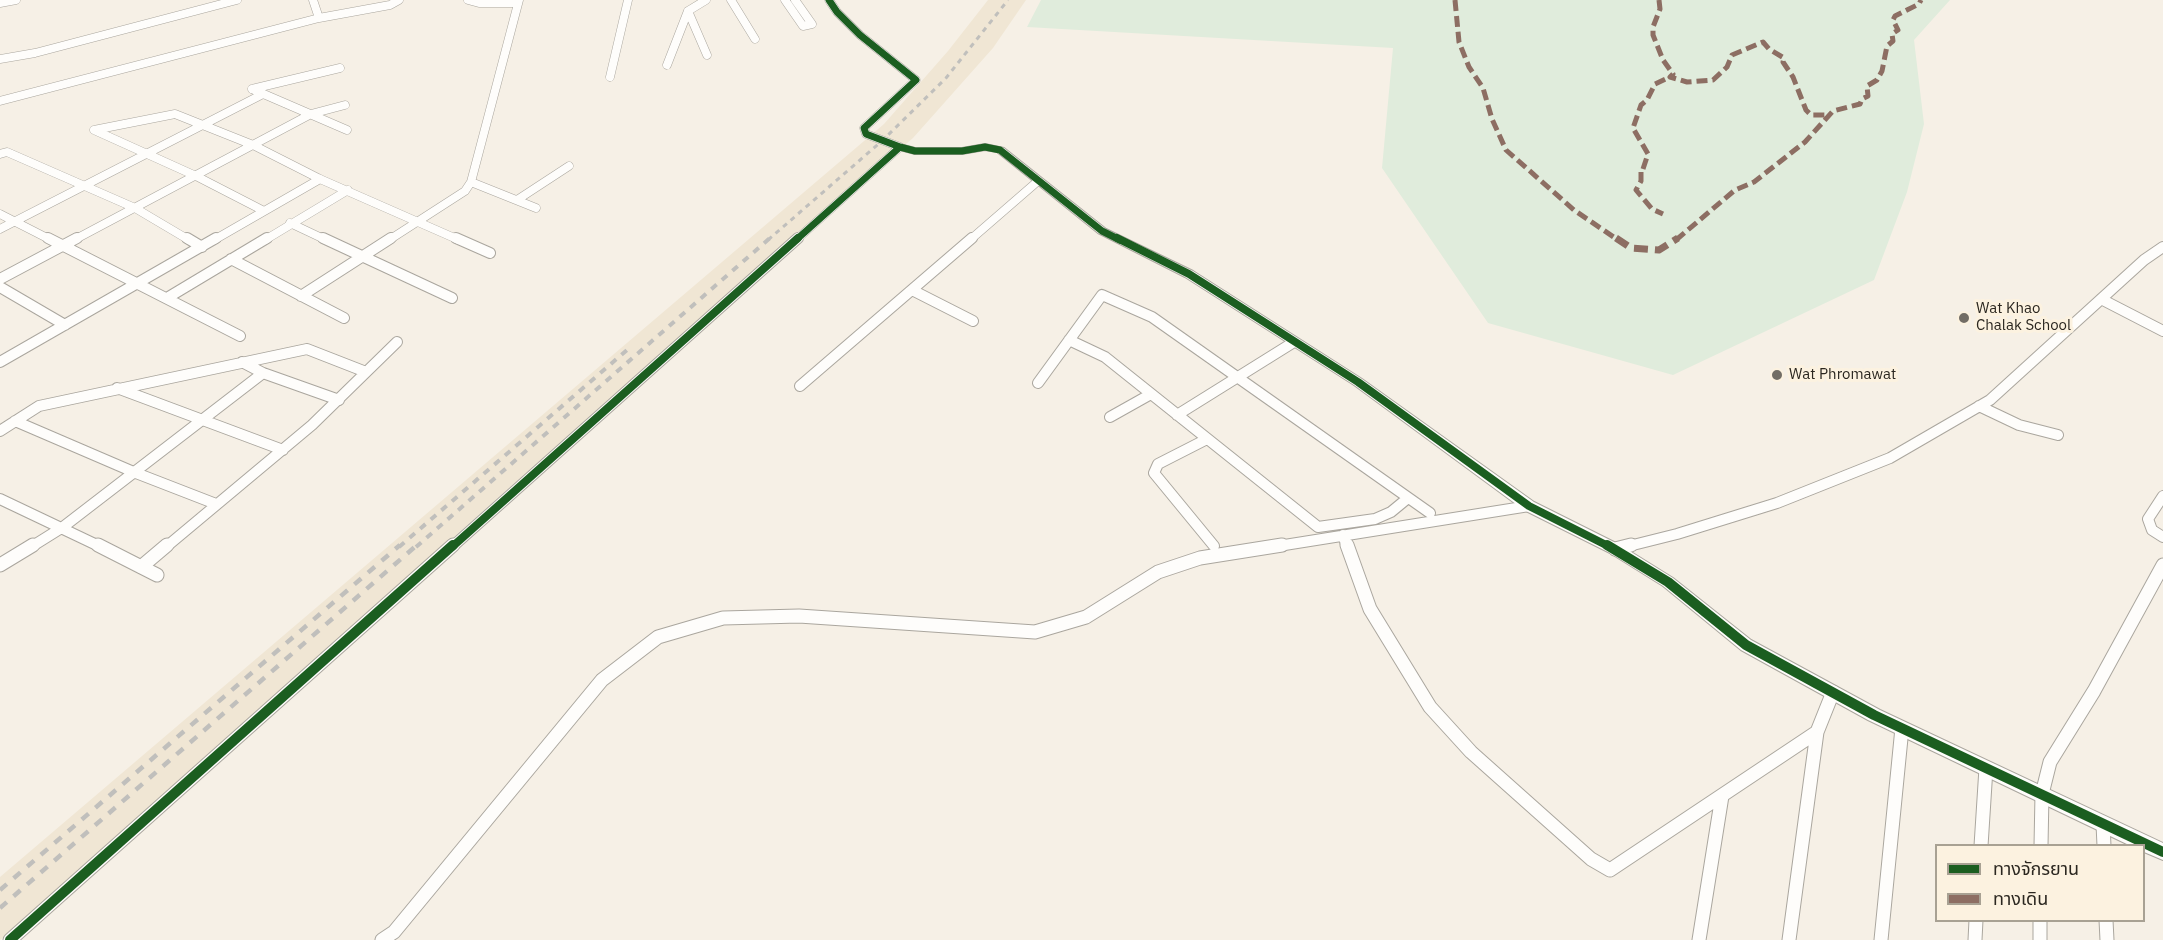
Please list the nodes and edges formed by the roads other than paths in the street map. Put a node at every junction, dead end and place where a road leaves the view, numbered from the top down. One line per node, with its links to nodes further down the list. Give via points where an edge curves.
1 (16, 0): 10 (street)
2 (237, 0): 16 (street)
3 (313, 0): 13 (street)
4 (399, 0): 13 (street)
5 (468, 0): 11 (street)
6 (628, 0): 20 (street)
7 (706, 0): 12 (street)
8 (731, 0): 14 (street)
9 (829, 0): 28 (street, via 860,35 916,80 864,128 866,134)
10 (5, 1)
11 (518, 1): 35 (street)
12 (688, 11): 15 (street); 17 (street)
13 (319, 18): 22 (street)
14 (755, 39)
15 (707, 55)
16 (2, 59): 18 (street)
17 (667, 65)
18 (0, 67)
19 (340, 68): 21 (street, via 252,89)
20 (610, 77)
21 (263, 94): 24 (street); 25 (street)
22 (0, 101)
23 (345, 105): 24 (street)
24 (310, 114): 26 (street); 27 (street)
25 (203, 125): 27 (street); 30 (street); 30 (street, via 175,114 94,130)
26 (347, 130)
27 (253, 145): 32 (street); 33 (street)
28 (900, 147): 34 (street, via 1000,150); 119 (street)
29 (0, 154): 36 (street, via 8,152)
30 (146, 154): 32 (street); 36 (street)
31 (569, 166): 38 (street)
32 (196, 176): 39 (street); 41 (street)
33 (320, 179): 37 (street); 41 (street)
34 (1038, 181): 57 (street); 69 (street, via 1102,231 1189,274)
35 (471, 182): 38 (street); 43 (street, via 465,191)
36 (83, 186): 39 (street); 44 (street)
37 (348, 190): 43 (street); 45 (street)
38 (517, 200): 40 (street)
39 (135, 208): 47 (street); 48 (street)
40 (536, 208)
41 (264, 211): 48 (street)
42 (0, 214): 44 (street)
43 (419, 220): 50 (street); 52 (street)
44 (15, 221): 46 (street); 47 (street)
45 (290, 223): 52 (street); 53 (street)
46 (0, 229)
47 (64, 246): 54 (street); 55 (street)
48 (202, 247): 55 (street)
49 (2163, 247): 51 (street)
50 (490, 253)
51 (2158, 256): 61 (street)
52 (362, 257): 58 (street); 60 (street)
53 (231, 259): 58 (street); 59 (street)
54 (0, 279)
55 (139, 284): 59 (street); 64 (street)
56 (0, 287): 64 (street)
57 (912, 290): 63 (street); 76 (street)
58 (301, 296): 62 (street)
59 (167, 298): 66 (street)
60 (452, 298)
61 (2101, 299): 65 (street); 80 (street)
62 (344, 318)
63 (972, 321)
64 (65, 325): 70 (street)
65 (2163, 331)
66 (240, 336)
67 (1069, 340): 74 (street, via 1102,295 1152,317); 75 (street); 78 (street, via 1105,357)
68 (397, 342): 72 (street)
69 (1294, 342): 74 (street); 94 (street, via 1358,382)
70 (0, 362)
71 (242, 362): 72 (street, via 307,349); 73 (street); 77 (street)
72 (366, 372): 79 (street)
73 (263, 373): 79 (street); 83 (street)
74 (1238, 377): 81 (street); 91 (street)
75 (1038, 382)
76 (800, 386)
77 (117, 388): 83 (street); 84 (street, via 39,406)
78 (1151, 394): 81 (street); 82 (street)
79 (339, 400): 88 (street)
80 (1979, 406): 86 (street, via 2019,425); 100 (street, via 1890,458 1777,503)
81 (1178, 415): 87 (street)
82 (1110, 417)
83 (203, 420): 88 (street); 89 (street)
84 (15, 421): 85 (street); 89 (street)
85 (0, 431)
86 (2058, 435)
87 (1207, 439): 91 (street, via 1318,527 1375,519); 99 (street, via 1158,464 1154,473)
88 (283, 450): 93 (street)
89 (135, 473): 93 (street); 96 (street)
90 (2163, 496): 98 (street, via 2148,519 2148,526)
91 (1408, 498): 95 (street)
92 (0, 499): 96 (street)
93 (216, 504): 103 (street)
94 (1529, 506): 97 (street); 100 (street)
95 (1430, 513)
96 (63, 527): 101 (street); 103 (street)
97 (1343, 535): 110 (street, via 1370,609 1430,707 1471,752 1591,858 1610,870); 120 (street, via 1200,558 1158,572 1086,617 1035,632 788,616 723,618 658,637 602,680 394,932)
98 (2163, 537)
99 (1214, 546)
100 (1615, 549): 105 (street, via 1668,582 1746,645)
101 (0, 565)
102 (2163, 565): 109 (street, via 2094,692 2050,762)
103 (141, 567): 104 (street)
104 (157, 575)
105 (1833, 692): 106 (street); 107 (street)
106 (1902, 728): 108 (street); 123 (street)
107 (1817, 732): 110 (street); 122 (street)
108 (1986, 768): 109 (street); 112 (street)
109 (2042, 794): 111 (street); 113 (street)
110 (1722, 796): 121 (street)
111 (2103, 824): 114 (street); 115 (street)
112 (1981, 844)
113 (2041, 844)
114 (2104, 844)
115 (2163, 852)
116 (1976, 922): 124 (street)
117 (2040, 922): 125 (street)
118 (2106, 922): 126 (street)
119 (10, 940)
120 (382, 940)
121 (1699, 940)
122 (1789, 940)
123 (1881, 940)
124 (1975, 940)
125 (2040, 940)
126 (2107, 940)

